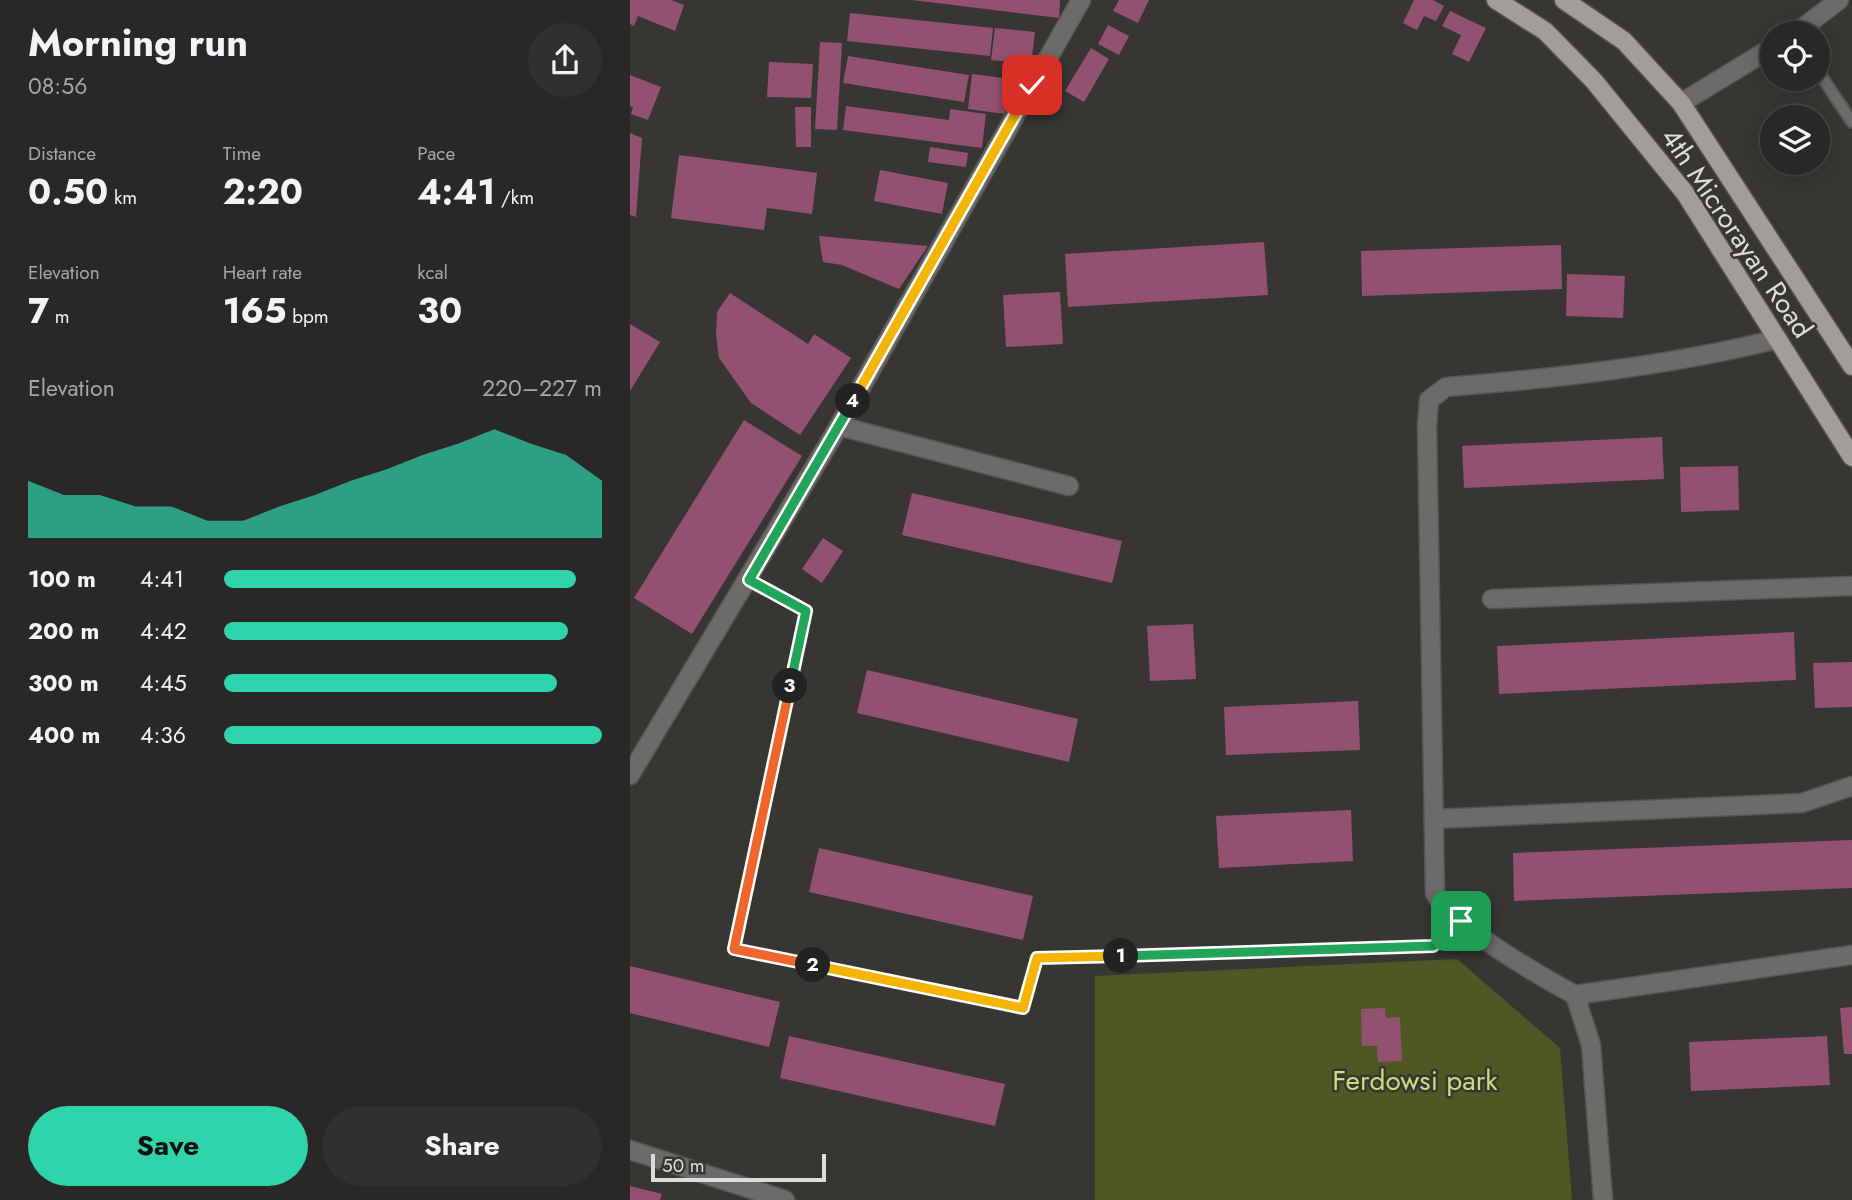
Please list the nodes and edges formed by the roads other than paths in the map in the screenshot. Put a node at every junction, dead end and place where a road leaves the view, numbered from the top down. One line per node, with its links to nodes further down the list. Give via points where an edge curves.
1 (1081, 0): 12 (street)
2 (1496, 0): 10 (main road, 4th Microrayan Road, via 1545,31 1594,81 1685,193)
3 (1564, 0): 8 (main road, 4th Microrayan Road, via 1624,41)
4 (1839, 0): 5 (street)
5 (1812, 21)
6 (1760, 55): 8 (street)
7 (1830, 89): 9 (lane)
8 (1681, 103): 11 (main road, 4th Microrayan Road)
9 (1852, 122)
10 (1778, 339): 13 (main road, 4th Microrayan Road); 20 (street, via 1706,357 1618,371 1446,387 1429,400)
11 (1852, 366)
12 (839, 426): 14 (street); 15 (street)
13 (1852, 457)
14 (1069, 486)
15 (749, 580): 18 (street); 23 (lane, via 806,611 734,949)
16 (1852, 586): 17 (street)
17 (1492, 599)
18 (630, 775)
19 (1852, 786): 20 (street, via 1801,803)
20 (1434, 819): 22 (street, via 1436,893 1448,912)
21 (1852, 955): 22 (street)
22 (1575, 996): 26 (street, via 1591,1045)
23 (1023, 1008)
24 (630, 1150): 25 (street)
25 (785, 1200)
26 (1603, 1200)

